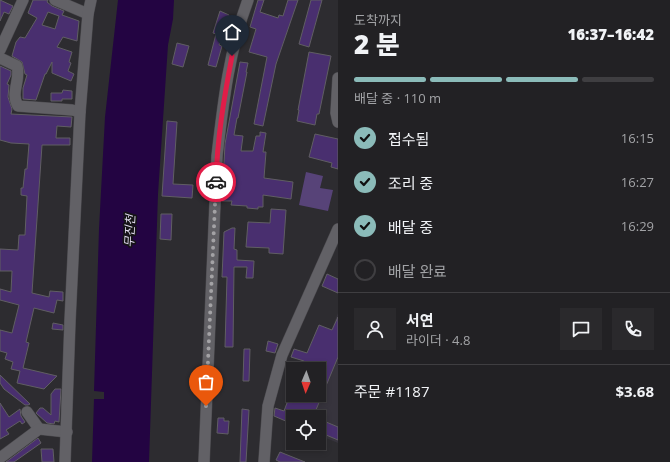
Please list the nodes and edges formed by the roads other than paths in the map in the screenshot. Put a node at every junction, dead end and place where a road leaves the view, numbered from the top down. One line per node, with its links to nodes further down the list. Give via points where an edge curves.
1 (23, 0): 7 (street)
2 (55, 0): 6 (street)
3 (86, 0): 6 (street)
4 (91, 0): 6 (street)
5 (248, 0): 18 (street, via 239,23 222,107 217,156)
6 (88, 14): 10 (street)
7 (0, 50)
8 (0, 58): 10 (street, via 17,66 18,76 14,92 18,106)
9 (338, 78): 11 (street)
10 (80, 112): 15 (street)
11 (338, 122)
12 (338, 229): 19 (street, via 282,355 268,406)
13 (27, 412): 14 (street)
14 (39, 429): 15 (street); 16 (street)
15 (67, 432): 17 (street)
16 (0, 458)
17 (66, 462)
18 (204, 462)
19 (264, 462)

